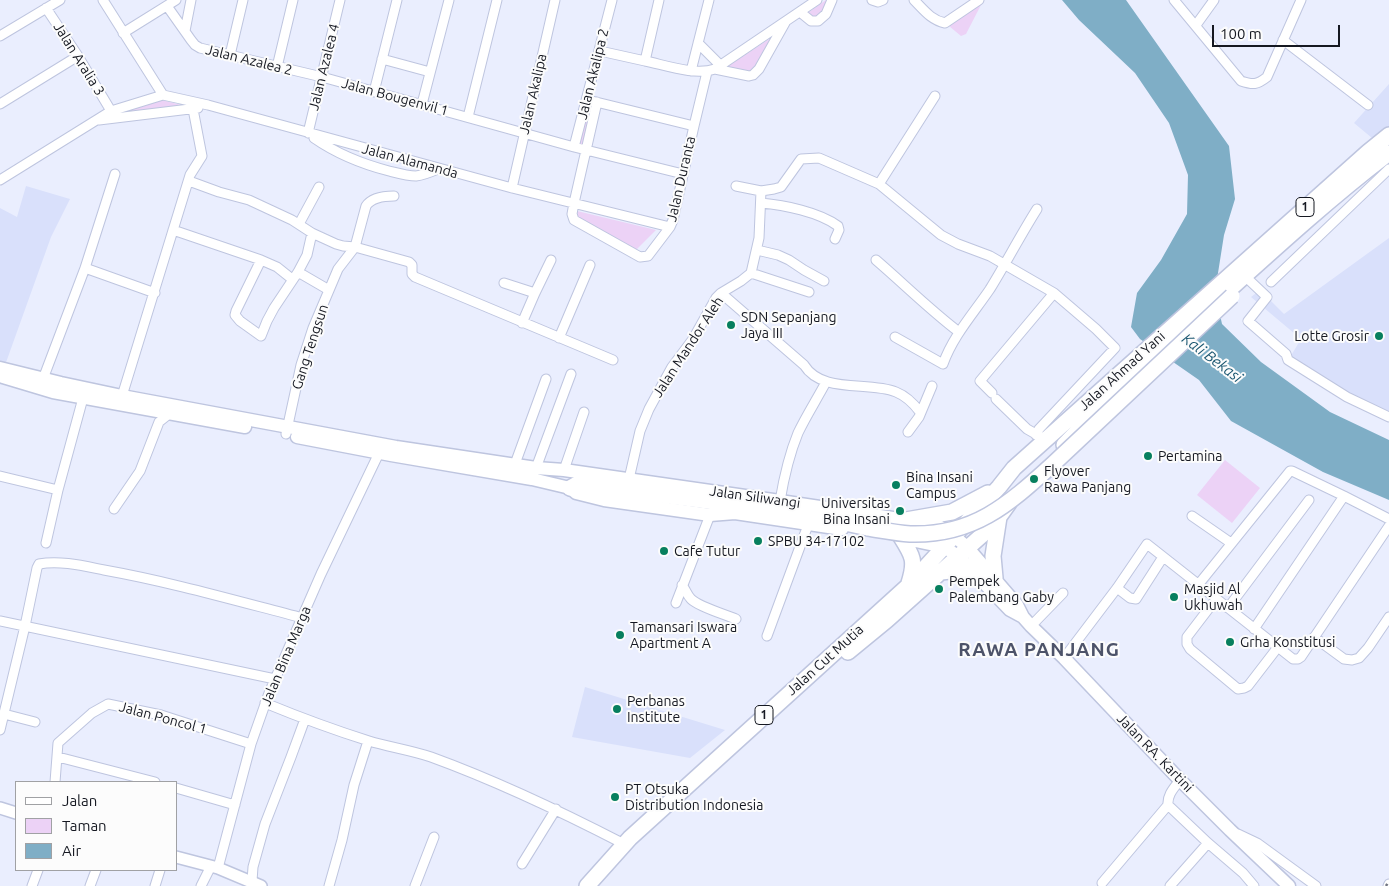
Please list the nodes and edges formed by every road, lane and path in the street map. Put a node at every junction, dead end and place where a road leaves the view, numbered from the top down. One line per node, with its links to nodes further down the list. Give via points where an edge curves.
1 (60, 0): 26 (street)
2 (103, 0): 31 (street)
3 (176, 0): 25 (street)
4 (191, 0): 30 (street)
5 (243, 0): 37 (street)
6 (293, 0): 40 (street)
7 (340, 0): 44 (street, Jalan Azalea 4)
8 (396, 0): 38 (street)
9 (449, 0): 43 (street)
10 (497, 0): 56 (street)
11 (554, 0): 59 (street, Jalan Akalipa)
12 (612, 0): 35 (street, Jalan Akalipa 2)
13 (659, 0): 39 (street)
14 (717, 0): 24 (street)
15 (817, 0): 27 (street)
16 (832, 0): 27 (street, via 826,14 818,21 811,21)
17 (872, 0): 18 (street)
18 (883, 0)
19 (914, 0): 20 (street, via 932,18 945,23)
20 (979, 0)
21 (1174, 0): 29 (street)
22 (1214, 0): 29 (street)
23 (1301, 0): 33 (street)
24 (708, 4): 34 (street)
25 (167, 6): 30 (street, Jalan Azalea 2); 31 (street)
26 (46, 8): 32 (street); 36 (street, Jalan Aralia 3)
27 (800, 12): 28 (street)
28 (786, 21): 41 (street); 41 (street, via 754,75)
29 (1196, 25): 33 (street, via 1241,81 1251,84 1267,77)
30 (185, 31): 37 (street, Jalan Azalea 2, via 200,48)
31 (123, 33): 46 (street)
32 (0, 36)
33 (1283, 40): 53 (street)
34 (698, 43): 41 (street); 42 (street)
35 (600, 50): 39 (street); 48 (street, Jalan Akalipa 2)
36 (78, 56): 50 (street); 55 (street, Jalan Aralia 3)
37 (230, 56): 40 (street, Jalan Azalea 2)
38 (382, 60): 43 (street); 45 (street)
39 (645, 61): 42 (street)
40 (277, 66): 44 (street, Jalan Azalea 2)
41 (714, 69): 42 (street); 58 (street, Jalan Duranta)
42 (691, 71)
43 (430, 72): 51 (street)
44 (322, 77): 45 (street, Jalan Bougenvil 1); 60 (street, Jalan Azalea 4)
45 (374, 92): 51 (street, Jalan Bougenvil 1)
46 (163, 95): 52 (street, Jalan Alamanda); 55 (street)
47 (935, 96): 72 (street)
48 (586, 99): 49 (street); 62 (street, Jalan Akalipa 2)
49 (597, 102): 58 (street); 63 (street)
50 (0, 104)
51 (422, 104): 56 (street, Jalan Bougenvil 1)
52 (208, 105): 54 (street); 60 (street, Jalan Alamanda)
53 (1368, 105)
54 (193, 110): 57 (street); 71 (street, via 202,156)
55 (111, 111): 57 (street)
56 (468, 118): 59 (street, Jalan Bougenvil 1)
57 (95, 120): 70 (street)
58 (694, 126): 69 (street, Jalan Duranta)
59 (525, 132): 62 (street, Jalan Bougenvil 1); 75 (street, Jalan Akalipa)
60 (308, 133): 66 (street, Jalan Alamanda); 66 (street, via 326,146 365,165 415,176)
61 (1389, 135): 100 (highway, Jalan Ahmad Yani / 1)
62 (574, 147): 63 (street, Jalan Bougenvil 1)
63 (586, 149): 69 (street, Jalan Bougenvil 1); 78 (street)
64 (1389, 153): 100 (highway, Jalan Ahmad Yani / 1)
65 (1389, 158): 97 (highway, via 1337,199)
66 (438, 169): 75 (street, Jalan Alamanda)
67 (1389, 169): 98 (street)
68 (115, 174): 93 (street)
69 (683, 174): 82 (street, Jalan Duranta)
70 (0, 180)
71 (188, 181): 81 (street, via 249,200); 83 (street)
72 (879, 184): 76 (street, via 818,158 801,159 780,187); 91 (street, via 941,235)
73 (736, 186): 76 (street)
74 (319, 187): 81 (street)
75 (512, 188): 78 (street)
76 (761, 191): 79 (street)
77 (394, 196): 86 (street, Gang Tengsun, via 380,197 366,206)
78 (574, 203): 82 (street); 82 (street, Jalan Duranta, via 574,220 640,257 648,256)
79 (761, 203): 85 (street, via 800,209 834,222 839,230); 87 (street)
80 (1037, 209): 91 (street)
81 (299, 224): 84 (street)
82 (670, 227)
83 (173, 230): 88 (street); 106 (street)
84 (312, 233): 86 (street, via 336,244); 95 (street, via 307,255)
85 (835, 239)
86 (354, 247): 101 (street, Gang Tengsun, via 338,269); 107 (street, via 409,262 415,277)
87 (757, 250): 94 (street); 96 (street, via 778,255)
88 (261, 260): 95 (street); 95 (street, via 235,315 261,336)
89 (551, 260): 103 (street)
90 (876, 260): 108 (street)
91 (1005, 264): 105 (street); 108 (street)
92 (590, 265): 110 (street)
93 (85, 268): 106 (street); 116 (street)
94 (751, 273): 102 (street); 104 (street, Jalan Mandor Aleh)
95 (295, 275): 101 (street)
96 (824, 280)
97 (1249, 280): 100 (highway); 125 (street, via 1267,297 1248,321 1286,354 1288,360 1347,397)
98 (1271, 282)
99 (504, 283): 103 (street)
100 (1228, 289): 112 (highway, Jalan Ahmad Yani / 1); 136 (highway, bridge, via 1038,477 1000,508 978,521 952,530 908,534 748,506 577,484)
101 (329, 290): 126 (street, Gang Tengsun, via 301,365)
102 (809, 292)
103 (535, 293): 107 (street)
104 (721, 293): 118 (street, via 808,371); 134 (street, Jalan Mandor Aleh, via 653,401 640,431)
105 (1054, 293): 128 (street, via 980,381 1027,429); 128 (street, via 1115,348 1039,429)
106 (155, 294): 120 (street)
107 (522, 323): 110 (street)
108 (959, 332): 109 (street, via 943,364)
109 (895, 337)
110 (559, 338): 111 (street)
111 (613, 360)
112 (1141, 361): 128 (highway, Jalan Ahmad Yani / 1); 144 (highway, Jalan Ahmad Yani / 1, via 1026,483)
113 (0, 368): 116 (main road)
114 (571, 374): 132 (street)
115 (0, 376): 121 (main road)
116 (43, 379): 120 (main road)
117 (546, 379): 130 (street)
118 (826, 382): 123 (street, via 896,392); 140 (street, via 799,431)
119 (932, 386): 123 (street)
120 (122, 396): 126 (main road)
121 (83, 398): 124 (main road); 137 (street)
122 (584, 412): 131 (street)
123 (920, 412): 127 (street)
124 (169, 414): 126 (main road); 141 (street, via 159,422 140,471)
125 (1389, 417)
126 (287, 430): 129 (main road)
127 (908, 432)
128 (1041, 437): 135 (highway, Jalan Ahmad Yani / 1)
129 (380, 448): 130 (main road); 132 (main road); 168 (street, Jalan Bina Marga)
130 (514, 464): 132 (main road)
131 (564, 470): 132 (main road, Jalan Siliwangi); 134 (main road, Jalan Siliwangi)
132 (534, 473): 136 (main road, Jalan Siliwangi)
133 (0, 476): 137 (street)
134 (629, 479): 140 (main road, Jalan Siliwangi)
135 (998, 487): 146 (highway, via 952,512); 149 (highway, Jalan Ahmad Yani / 1)
136 (570, 488): 142 (main road, Jalan Siliwangi, via 576,493 604,500)
137 (58, 490): 151 (street)
138 (1344, 496): 145 (street); 152 (street, via 1290,471); 173 (street)
139 (1310, 500): 166 (street)
140 (780, 501): 146 (main road, Jalan Siliwangi)
141 (114, 509)
142 (710, 515): 147 (main road, Jalan Siliwangi, via 735,514); 160 (street)
143 (1192, 516): 152 (street)
144 (999, 517): 154 (highway, Jalan Ahmad Yani / 1); 158 (highway, via 993,556)
145 (1389, 518)
146 (904, 520): 149 (main road, Jalan Siliwangi, via 940,527); 150 (main road)
147 (808, 524): 150 (main road, Jalan Siliwangi); 174 (street)
148 (1389, 526): 175 (street)
149 (954, 536): 153 (highway, Jalan Cut Mutia / 1); 154 (main road, Jalan Siliwangi)
150 (897, 537): 153 (main road, Jalan Siliwangi); 159 (highway, via 913,559)
151 (46, 543)
152 (1231, 544): 161 (street)
153 (944, 547): 154 (main road, Jalan Siliwangi); 159 (highway, Jalan Cut Mutia / 1)
154 (963, 551): 156 (highway, Jalan Cut Mutia / 1); 157 (main road, Jalan RA. Kartini); 158 (main road, Jalan RA. Kartini)
155 (1163, 557): 161 (street); 162 (street, via 1136,599); 162 (street, via 1147,544)
156 (941, 572): 157 (highway, via 960,570); 215 (highway, Jalan Cut Mutia / 1, via 831,666 666,816)
157 (978, 576): 171 (main road, Jalan RA. Kartini, via 1010,610)
158 (995, 578): 171 (main road, Jalan RA. Kartini)
159 (909, 584): 199 (highway, Jalan Cut Mutia / 1)
160 (682, 585): 165 (street); 169 (street, via 696,602)
161 (1198, 585): 164 (street)
162 (1117, 588): 177 (street)
163 (1063, 593): 171 (street)
164 (1216, 599): 166 (street); 176 (street, via 1188,637 1187,644 1238,689 1248,686)
165 (676, 603)
166 (1228, 608): 173 (street)
167 (1389, 617): 175 (street, via 1368,648 1359,658 1352,660 1344,659)
168 (303, 618): 172 (street, via 136,576 45,563 37,568); 178 (street, Jalan Bina Marga)
169 (736, 619)
170 (0, 621): 172 (street)
171 (1027, 621): 177 (main road, Jalan RA. Kartini)
172 (25, 626): 178 (street); 180 (street)
173 (1254, 629): 176 (street)
174 (766, 636)
175 (1314, 637): 176 (street, via 1298,659 1293,659)
176 (1278, 647)
177 (1064, 658): 187 (main road, Jalan RA. Kartini)
178 (274, 678): 179 (street, Jalan Bina Marga)
179 (266, 703): 181 (street); 185 (street, Jalan Bina Marga)
180 (4, 714): 182 (street); 183 (street)
181 (305, 719): 184 (street); 207 (street, via 265,824 254,867)
182 (35, 722)
183 (0, 730)
184 (368, 741): 194 (street, via 410,750 447,763); 212 (street)
185 (251, 744): 186 (street, Jalan Poncol 1, via 161,715 112,704 92,713 61,741); 191 (street, Jalan Bina Marga)
186 (58, 757): 188 (street); 189 (street)
187 (1180, 780): 192 (street, via 1168,799); 196 (main road, Jalan RA. Kartini)
188 (55, 781)
189 (147, 781)
190 (178, 789): 191 (street)
191 (235, 805): 202 (street, Jalan Bina Marga)
192 (1168, 805): 198 (street); 206 (street)
193 (0, 808): 195 (street)
194 (556, 809): 199 (street); 201 (street)
195 (15, 813)
196 (1230, 830): 218 (main road, Jalan RA. Kartini); 219 (street, via 1257,843)
197 (434, 837): 213 (street)
198 (1208, 843): 216 (street); 217 (street)
199 (624, 844): 214 (highway, Jalan Cut Mutia / 1)
200 (178, 858): 202 (street)
201 (522, 864)
202 (215, 867): 207 (street); 211 (street, Jalan Bina Marga)
203 (38, 871): 208 (street)
204 (96, 871): 209 (street)
205 (160, 871): 210 (street)
206 (1102, 883)
207 (256, 884)
208 (32, 886)
209 (90, 886)
210 (154, 886)
211 (201, 886)
212 (329, 886)
213 (415, 886)
214 (587, 886)
215 (596, 886)
216 (1170, 886)
217 (1254, 886)
218 (1289, 886)
219 (1316, 886)

